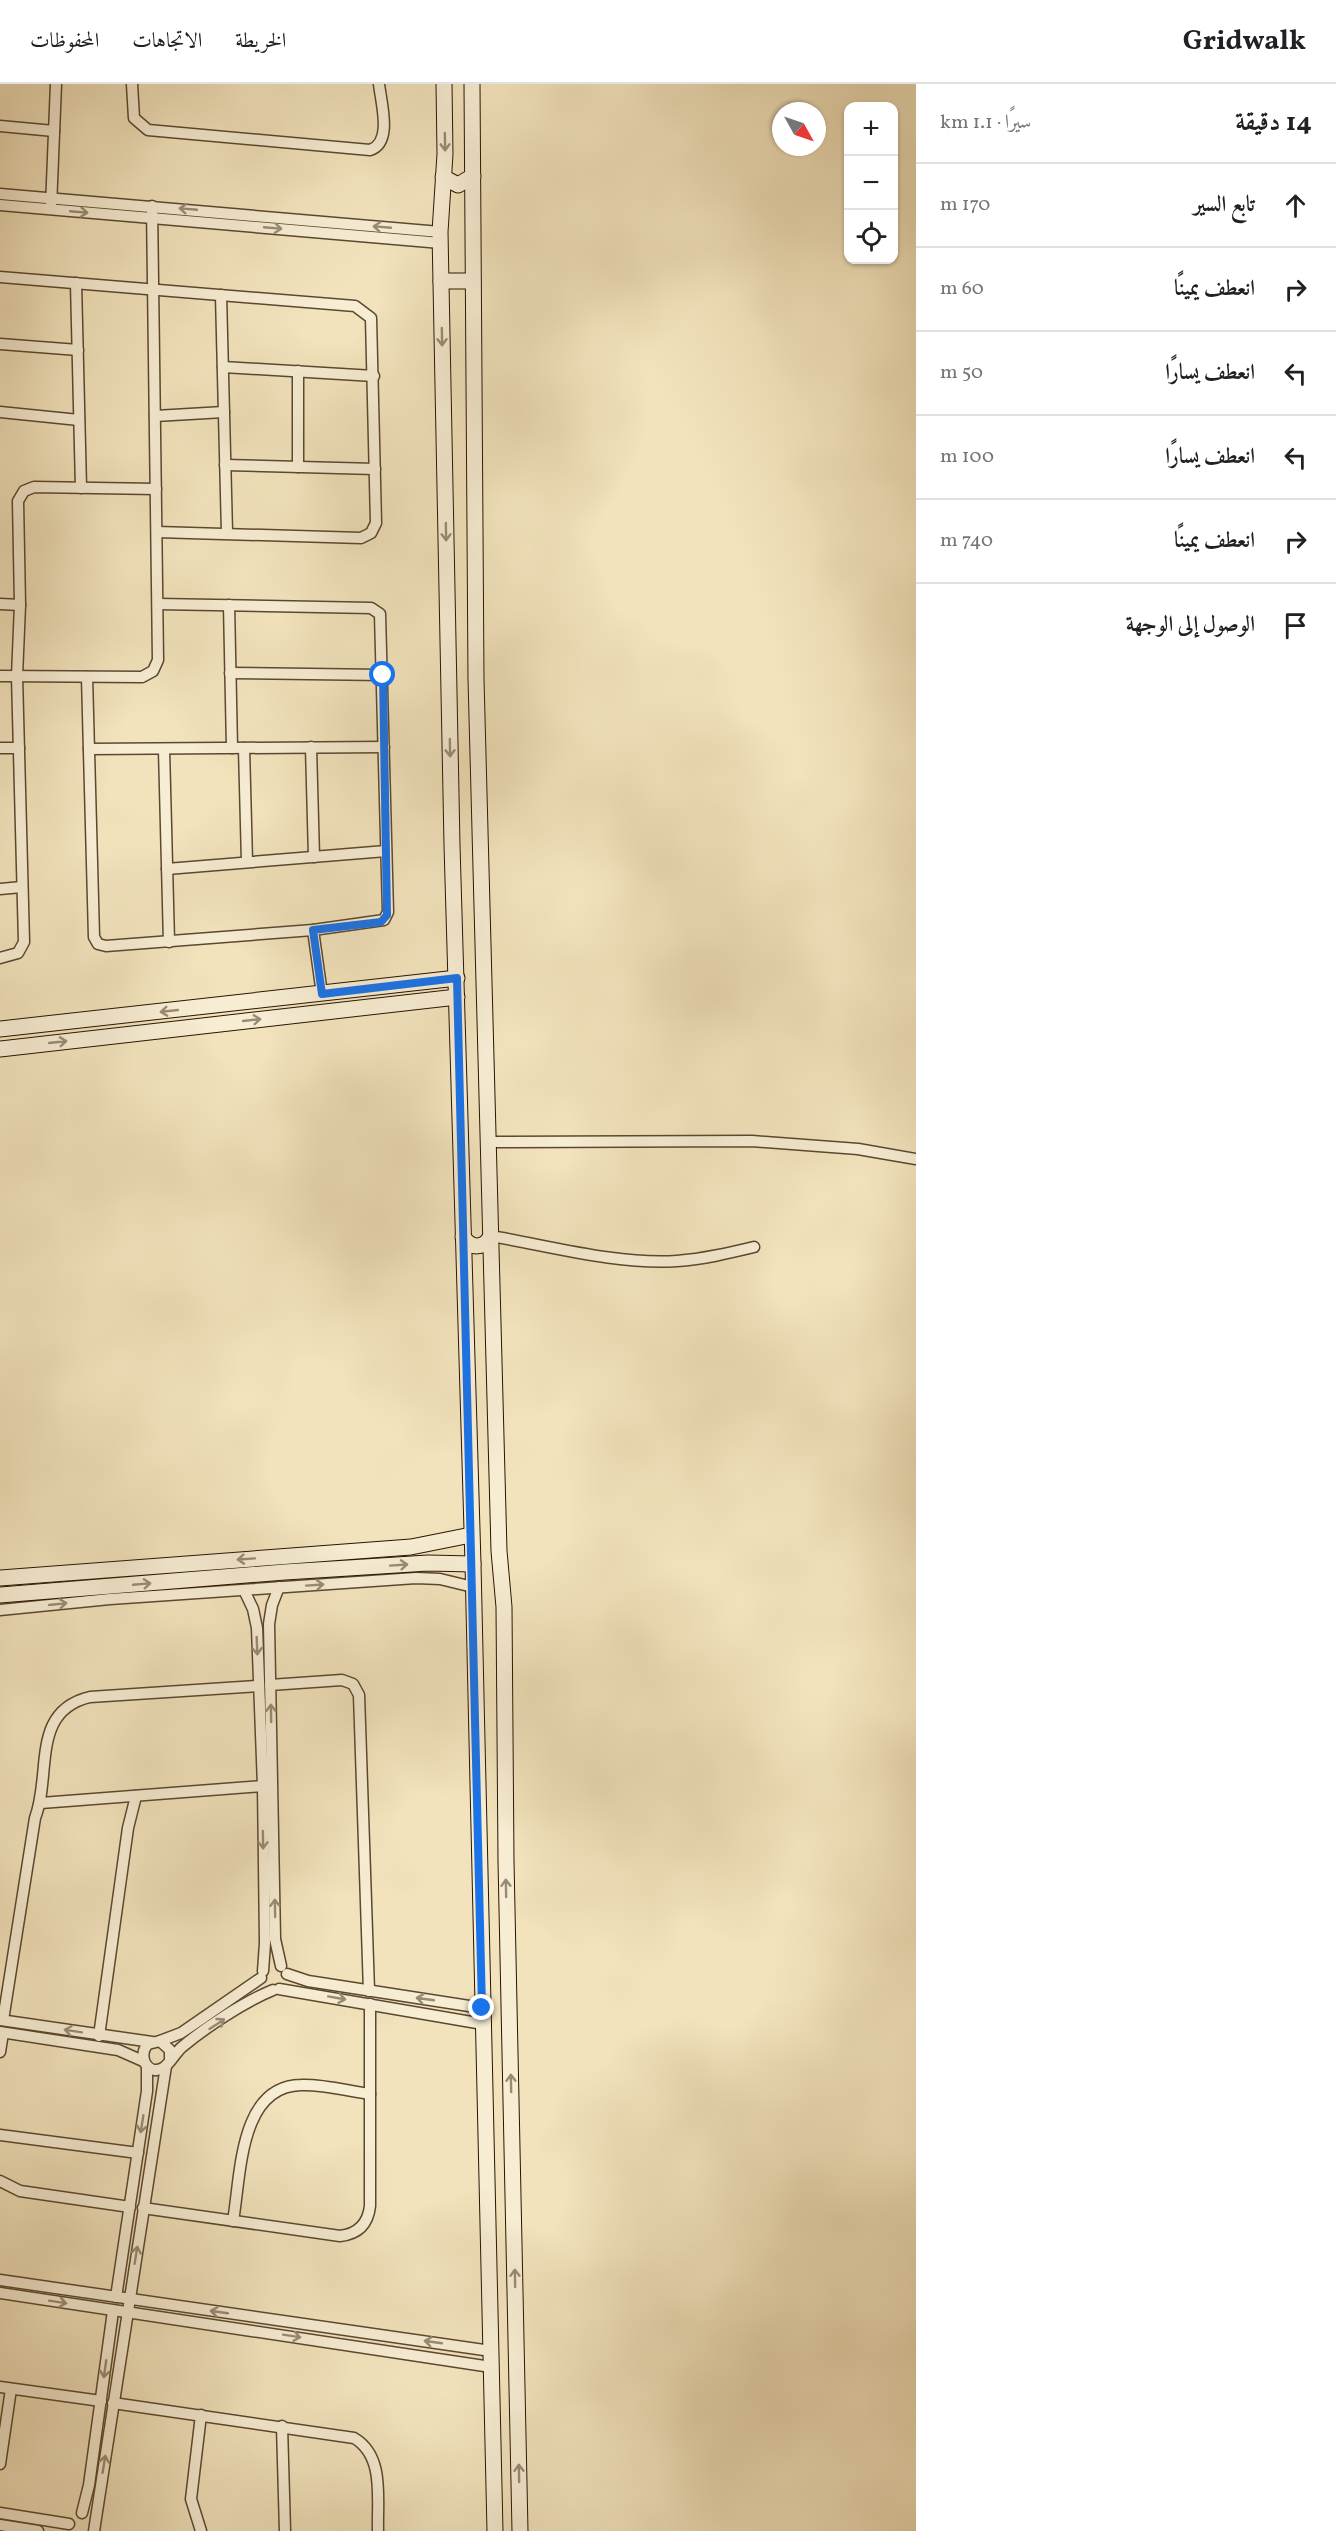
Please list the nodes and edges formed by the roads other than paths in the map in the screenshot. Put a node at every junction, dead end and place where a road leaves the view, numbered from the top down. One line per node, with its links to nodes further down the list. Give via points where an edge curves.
1 (56, 84): 7 (street)
2 (132, 84): 3 (street, via 134,118 148,130 370,150 382,139)
3 (379, 84)
4 (444, 84): 9 (street, one-way to 9)
5 (471, 84): 8 (street)
6 (0, 126): 7 (street)
7 (54, 131): 11 (street)
8 (473, 176): 9 (street, via 459,185); 18 (street)
9 (443, 177): 15 (street)
10 (0, 194): 11 (street)
11 (51, 204): 12 (street); 13 (street); 14 (street, one-way to 14)
12 (0, 205)
13 (153, 206): 14 (street); 15 (street, one-way to 13)
14 (153, 218): 15 (street, one-way to 15); 20 (street)
15 (440, 237): 17 (street)
16 (0, 277): 19 (street)
17 (441, 281): 18 (street); 48 (street, one-way to 48)
18 (473, 281): 47 (street)
19 (76, 283): 20 (street); 23 (street)
20 (153, 289): 21 (street); 29 (street)
21 (221, 295): 24 (street); 26 (street, via 362,309 373,325)
22 (0, 344): 23 (street)
23 (78, 350): 30 (street)
24 (223, 367): 25 (street); 28 (street)
25 (298, 371): 26 (street); 32 (street)
26 (374, 376): 33 (street)
27 (0, 412): 30 (street)
28 (224, 412): 29 (street); 31 (street)
29 (155, 416): 35 (street)
30 (79, 420): 34 (street)
31 (225, 465): 32 (street); 37 (street)
32 (298, 467): 33 (street)
33 (375, 468): 37 (street, via 376,523 366,536)
34 (81, 488): 35 (street); 40 (street, via 34,487 20,495)
35 (156, 489): 36 (street)
36 (157, 532): 37 (street); 39 (street)
37 (227, 533)
38 (0, 604): 40 (street)
39 (158, 604): 41 (street); 46 (street, via 158,660 153,671 142,677)
40 (20, 605): 45 (street)
41 (229, 605): 42 (street); 43 (street, via 376,610 382,619)
42 (230, 673): 43 (street); 54 (street)
43 (383, 675): 51 (street)
44 (0, 676): 45 (street)
45 (18, 676): 46 (street); 49 (street)
46 (87, 677): 56 (street)
47 (477, 720): 48 (street); 65 (street)
48 (450, 722): 66 (street, one-way to 66)
49 (19, 747): 52 (street); 61 (street)
50 (311, 747): 51 (street); 55 (street); 58 (street)
51 (384, 747): 57 (street)
52 (0, 748)
53 (164, 748): 54 (street); 56 (street); 60 (street)
54 (232, 748): 55 (street)
55 (244, 748): 59 (street)
56 (89, 749): 64 (street, via 94,937 98,944 106,946)
57 (386, 851): 58 (street); 63 (street, via 388,912 384,920)
58 (314, 857): 59 (street)
59 (247, 862): 60 (street)
60 (167, 869): 64 (street)
61 (22, 887): 62 (street); 67 (street, via 22,948 13,956)
62 (0, 889)
63 (313, 930): 64 (street); 69 (street)
64 (169, 942)
65 (484, 943): 66 (street); 73 (street)
66 (455, 945): 68 (street)
67 (0, 958)
68 (457, 978): 69 (street); 70 (street)
69 (322, 994): 71 (street, one-way to 71)
70 (457, 997): 72 (street, one-way to 70); 76 (street)
71 (0, 1029)
72 (0, 1049)
73 (489, 1142): 74 (street, via 741,1141 840,1147); 75 (street)
74 (916, 1159)
75 (491, 1236): 76 (street, via 479,1246 471,1245); 77 (street, via 652,1261 694,1260); 79 (street)
76 (463, 1237): 78 (street)
77 (754, 1247)
78 (465, 1292): 79 (street, via 476,1284 487,1286); 80 (street)
79 (492, 1292): 94 (street, via 504,1608)
80 (471, 1535): 81 (street); 82 (street, one-way to 82, via 411,1547)
81 (473, 1564): 84 (street); 86 (street, one-way to 81, via 285,1572)
82 (0, 1578)
83 (279, 1587): 84 (street, one-way to 84, via 416,1578); 85 (street); 88 (street, via 269,1624)
84 (473, 1587): 93 (street)
85 (244, 1590): 87 (street, one-way to 85); 89 (street, one-way to 89, via 255,1618)
86 (0, 1595)
87 (0, 1610)
88 (270, 1685): 97 (street, one-way to 88, via 275,1939); 100 (street, via 342,1680 353,1684 359,1695)
89 (258, 1686): 90 (street); 92 (street, via 90,1697 68,1705 48,1734)
90 (263, 1786): 91 (street); 98 (street, one-way to 98)
91 (136, 1796): 92 (street); 106 (street, via 128,1828)
92 (41, 1803): 103 (street, via 33,1828)
93 (477, 1811): 94 (street, via 491,1817); 96 (street)
94 (505, 1812): 95 (street)
95 (506, 1861): 96 (street, via 492,1855); 149 (street, one-way to 95)
96 (479, 1862): 102 (street)
97 (284, 1970): 98 (street, via 269,1965); 99 (street, via 287,1981); 100 (street, via 308,1981)
98 (262, 1974): 99 (street, via 265,1986); 107 (street, via 181,2033)
99 (276, 1990): 101 (street, one-way to 101); 109 (street, one-way to 99, via 188,2042)
100 (369, 1991): 102 (street, one-way to 100)
101 (370, 2004): 104 (street); 111 (street)
102 (482, 2008): 104 (street)
103 (2, 2020): 106 (street, one-way to 103)
104 (483, 2024): 130 (street)
105 (2, 2032): 108 (street); 110 (street, via 118,2050)
106 (99, 2036): 107 (street)
107 (156, 2042): 109 (street, via 170,2050); 110 (street, via 145,2047)
108 (0, 2052)
109 (168, 2062): 110 (street, via 155,2069); 116 (street)
110 (145, 2063): 113 (street, one-way to 113, via 147,2091)
111 (370, 2094): 117 (street, via 303,2084 282,2089 264,2100 250,2124); 117 (street, via 370,2206 358,2231 340,2236)
112 (0, 2135): 113 (street)
113 (138, 2153): 115 (street)
114 (0, 2181): 115 (street, via 20,2191)
115 (130, 2207): 122 (street)
116 (143, 2208): 117 (street); 123 (street, one-way to 116)
117 (233, 2221)
118 (0, 2280): 119 (street)
119 (22, 2283): 121 (street); 122 (street)
120 (0, 2294): 121 (street)
121 (20, 2296): 124 (street, one-way to 124)
122 (116, 2297): 123 (street)
123 (130, 2299): 125 (street); 126 (street, one-way to 123)
124 (113, 2311): 125 (street); 133 (street, one-way to 133)
125 (128, 2313): 128 (street); 134 (street)
126 (272, 2319): 127 (street); 128 (street)
127 (354, 2331): 129 (street); 130 (street, one-way to 127)
128 (270, 2333): 129 (street, one-way to 129)
129 (352, 2345): 131 (street)
130 (491, 2351): 131 (street)
131 (491, 2367): 148 (street)
132 (6, 2388): 133 (street); 137 (street)
133 (101, 2401): 139 (street)
134 (113, 2403): 135 (street); 142 (street, one-way to 134)
135 (201, 2415): 136 (street); 145 (street, via 191,2499)
136 (282, 2426): 146 (street); 147 (street, via 345,2435 369,2449 376,2464)
137 (0, 2463)
138 (0, 2513): 141 (street)
139 (82, 2513): 141 (street, via 75,2515); 142 (street, via 90,2515)
140 (0, 2525): 143 (street)
141 (70, 2527)
142 (94, 2528)
143 (21, 2530): 144 (street)
144 (38, 2531)
145 (201, 2531)
146 (285, 2531)
147 (378, 2531)
148 (495, 2531)
149 (520, 2531)

